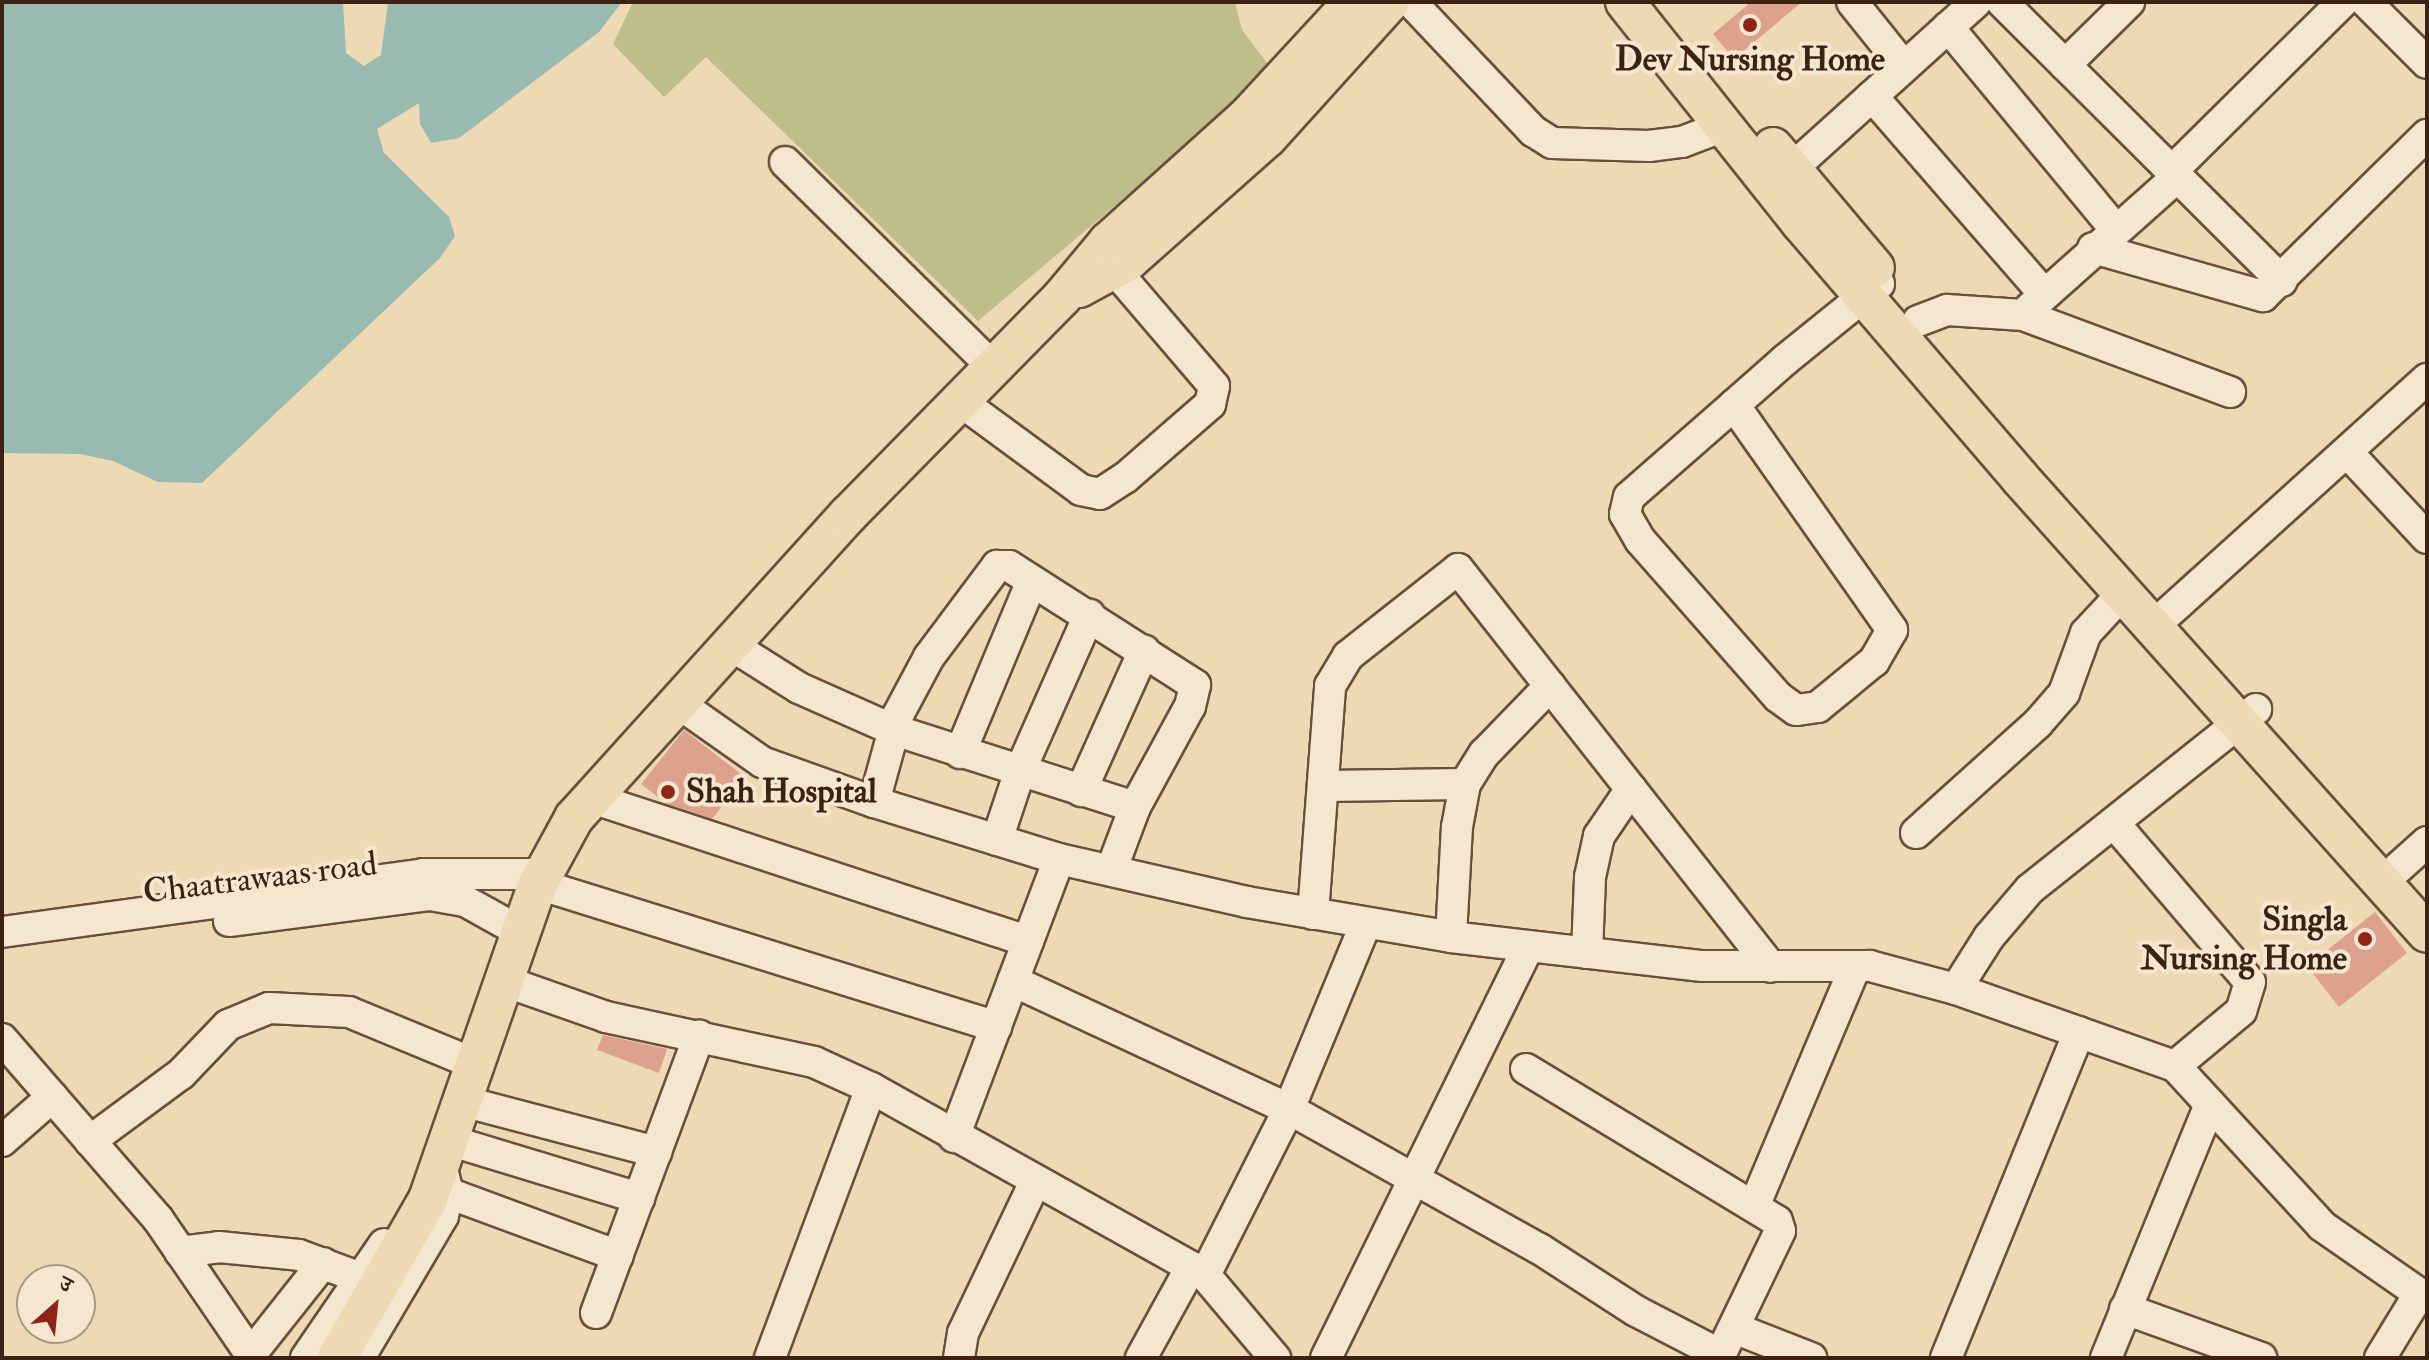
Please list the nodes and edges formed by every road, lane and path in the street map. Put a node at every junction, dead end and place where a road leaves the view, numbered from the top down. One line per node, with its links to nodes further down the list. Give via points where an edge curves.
1 (1353, 2): 16 (main road)
2 (1390, 2): 16 (main road)
3 (1411, 2): 18 (street, via 1533,131 1552,143 1649,146 1682,142)
4 (1625, 2): 18 (main road)
5 (1655, 2): 22 (main road)
6 (1852, 2): 15 (street)
7 (1976, 2): 12 (street)
8 (2002, 2): 14 (street)
9 (2129, 2): 14 (street)
10 (2343, 2): 21 (street)
11 (2366, 2): 13 (street)
12 (1948, 27): 15 (street); 23 (street)
13 (2427, 63)
14 (2065, 65): 21 (street)
15 (1904, 67): 17 (street)
16 (1300, 81): 24 (main road, via 1268,137); 27 (main road, via 1247,117 1108,242)
17 (1872, 96): 22 (street); 28 (street)
18 (1724, 126): 22 (main road)
19 (2427, 135): 25 (street)
20 (785, 162): 30 (street)
21 (2175, 174): 23 (street); 25 (street)
22 (1782, 177): 26 (main road)
23 (2104, 238): 25 (street, via 2256,297); 28 (street)
24 (1114, 269): 27 (main road); 33 (street, via 1214,386 1210,404 1125,478 1100,494 1081,490)
25 (2282, 281)
26 (1874, 288): 29 (main road); 34 (street); 38 (main road)
27 (1062, 297): 30 (main road)
28 (2033, 304): 29 (street, via 1947,310); 32 (street)
29 (1918, 321): 39 (main road)
30 (993, 367): 33 (main road)
31 (2427, 379): 35 (street)
32 (2230, 392)
33 (960, 401): 41 (main road)
34 (1734, 405): 34 (street, via 1629,497 1625,514 1640,540 1778,697 1796,710 1818,707 1874,661 1892,630)
35 (2347, 452): 36 (street); 39 (street)
36 (2427, 538)
37 (1032, 581): 40 (street); 46 (street, via 1009,566 997,566 929,657); 47 (street)
38 (2123, 593): 45 (main road); 57 (street, via 2086,633 2064,693)
39 (2169, 612): 45 (main road)
40 (1089, 615): 42 (street); 48 (street)
41 (731, 645): 44 (main road); 46 (street, via 799,688)
42 (1144, 651): 52 (street); 55 (street, via 1191,679 1195,694)
43 (1550, 686): 49 (street, via 1484,754); 50 (street, via 1465,574 1455,569 1348,656 1330,686); 51 (street)
44 (678, 703): 53 (main road); 54 (street, via 762,762)
45 (2248, 716): 56 (street); 61 (main road); 69 (main road)
46 (894, 730): 47 (street); 54 (street)
47 (960, 753): 48 (street)
48 (1020, 771): 52 (street); 58 (street)
49 (1465, 784): 50 (street); 70 (street, via 1457,827)
50 (1323, 786): 65 (street)
51 (1631, 789): 74 (street, via 1599,836 1590,877); 75 (street)
52 (1081, 791): 55 (street)
53 (592, 798): 63 (main road, via 574,818); 71 (street)
54 (874, 802): 58 (street)
55 (1135, 807): 62 (street)
56 (2114, 823): 79 (street, via 2030,889 1989,937); 85 (street, via 2250,982 2241,1011)
57 (1916, 833)
58 (997, 840): 60 (street)
59 (2427, 842): 61 (street)
60 (1059, 859): 62 (street); 71 (street)
61 (2398, 868): 64 (main road)
62 (1111, 871): 65 (street)
63 (540, 879): 67 (street, via 423,874); 68 (main road); 80 (street)
64 (2427, 899)
65 (1313, 914): 66 (street)
66 (1366, 923): 70 (street); 91 (street)
67 (2, 932)
68 (521, 932): 73 (street, Chaatrawaas road, via 465,901 430,895); 77 (main road)
69 (2427, 933)
70 (1451, 937): 72 (street)
71 (1028, 941): 78 (street)
72 (1529, 946): 74 (street); 97 (street)
73 (2, 952)
74 (1587, 953): 75 (street, via 1702,966)
75 (1771, 967): 76 (street)
76 (1855, 967): 79 (street); 100 (street)
77 (504, 981): 82 (street, via 606,1017); 84 (main road)
78 (1013, 981): 80 (street); 91 (street)
79 (1956, 989): 81 (street)
80 (996, 1027): 92 (street)
81 (2079, 1032): 85 (street); 121 (street)
82 (699, 1036): 87 (street, via 814,1062); 95 (street)
83 (2, 1039): 88 (street)
84 (475, 1064): 89 (main road); 94 (street, via 349,1012 269,1008 228,1025 181,1074)
85 (2175, 1066): 90 (street)
86 (1526, 1069): 100 (street)
87 (871, 1088): 92 (street); 115 (street)
88 (52, 1097): 93 (street); 94 (street)
89 (462, 1101): 95 (street); 96 (main road)
90 (2210, 1104): 106 (street, via 2322,1226); 107 (street)
91 (1289, 1109): 97 (street); 104 (street)
92 (954, 1137): 98 (street)
93 (2, 1141)
94 (90, 1141): 101 (street)
95 (656, 1152): 99 (street)
96 (439, 1178): 99 (street); 102 (street); 105 (street, via 409,1198); 113 (main road); 114 (street, via 435,1230)
97 (1417, 1180): 111 (street); 119 (street)
98 (1035, 1182): 104 (street); 116 (street, via 963,1333)
99 (639, 1198): 102 (street)
100 (1755, 1204): 109 (street, via 1777,1221 1780,1231)
101 (180, 1252): 103 (street, via 219,1247 299,1255); 110 (street)
102 (618, 1256): 108 (street)
103 (323, 1263): 105 (street); 110 (street)
104 (1198, 1271): 117 (street); 118 (street)
105 (361, 1278): 112 (street)
106 (2425, 1297): 124 (street)
107 (2125, 1309): 122 (street); 123 (street)
108 (596, 1313)
109 (1734, 1328): 111 (street); 120 (street)
110 (252, 1356)
111 (1719, 1356)
112 (306, 1358)
113 (337, 1358)
114 (359, 1358)
115 (770, 1358)
116 (959, 1358)
117 (1141, 1358)
118 (1275, 1358)
119 (1326, 1358)
120 (1811, 1358)
121 (1946, 1358)
122 (2106, 1358)
123 (2261, 1358)
124 (2380, 1358)

